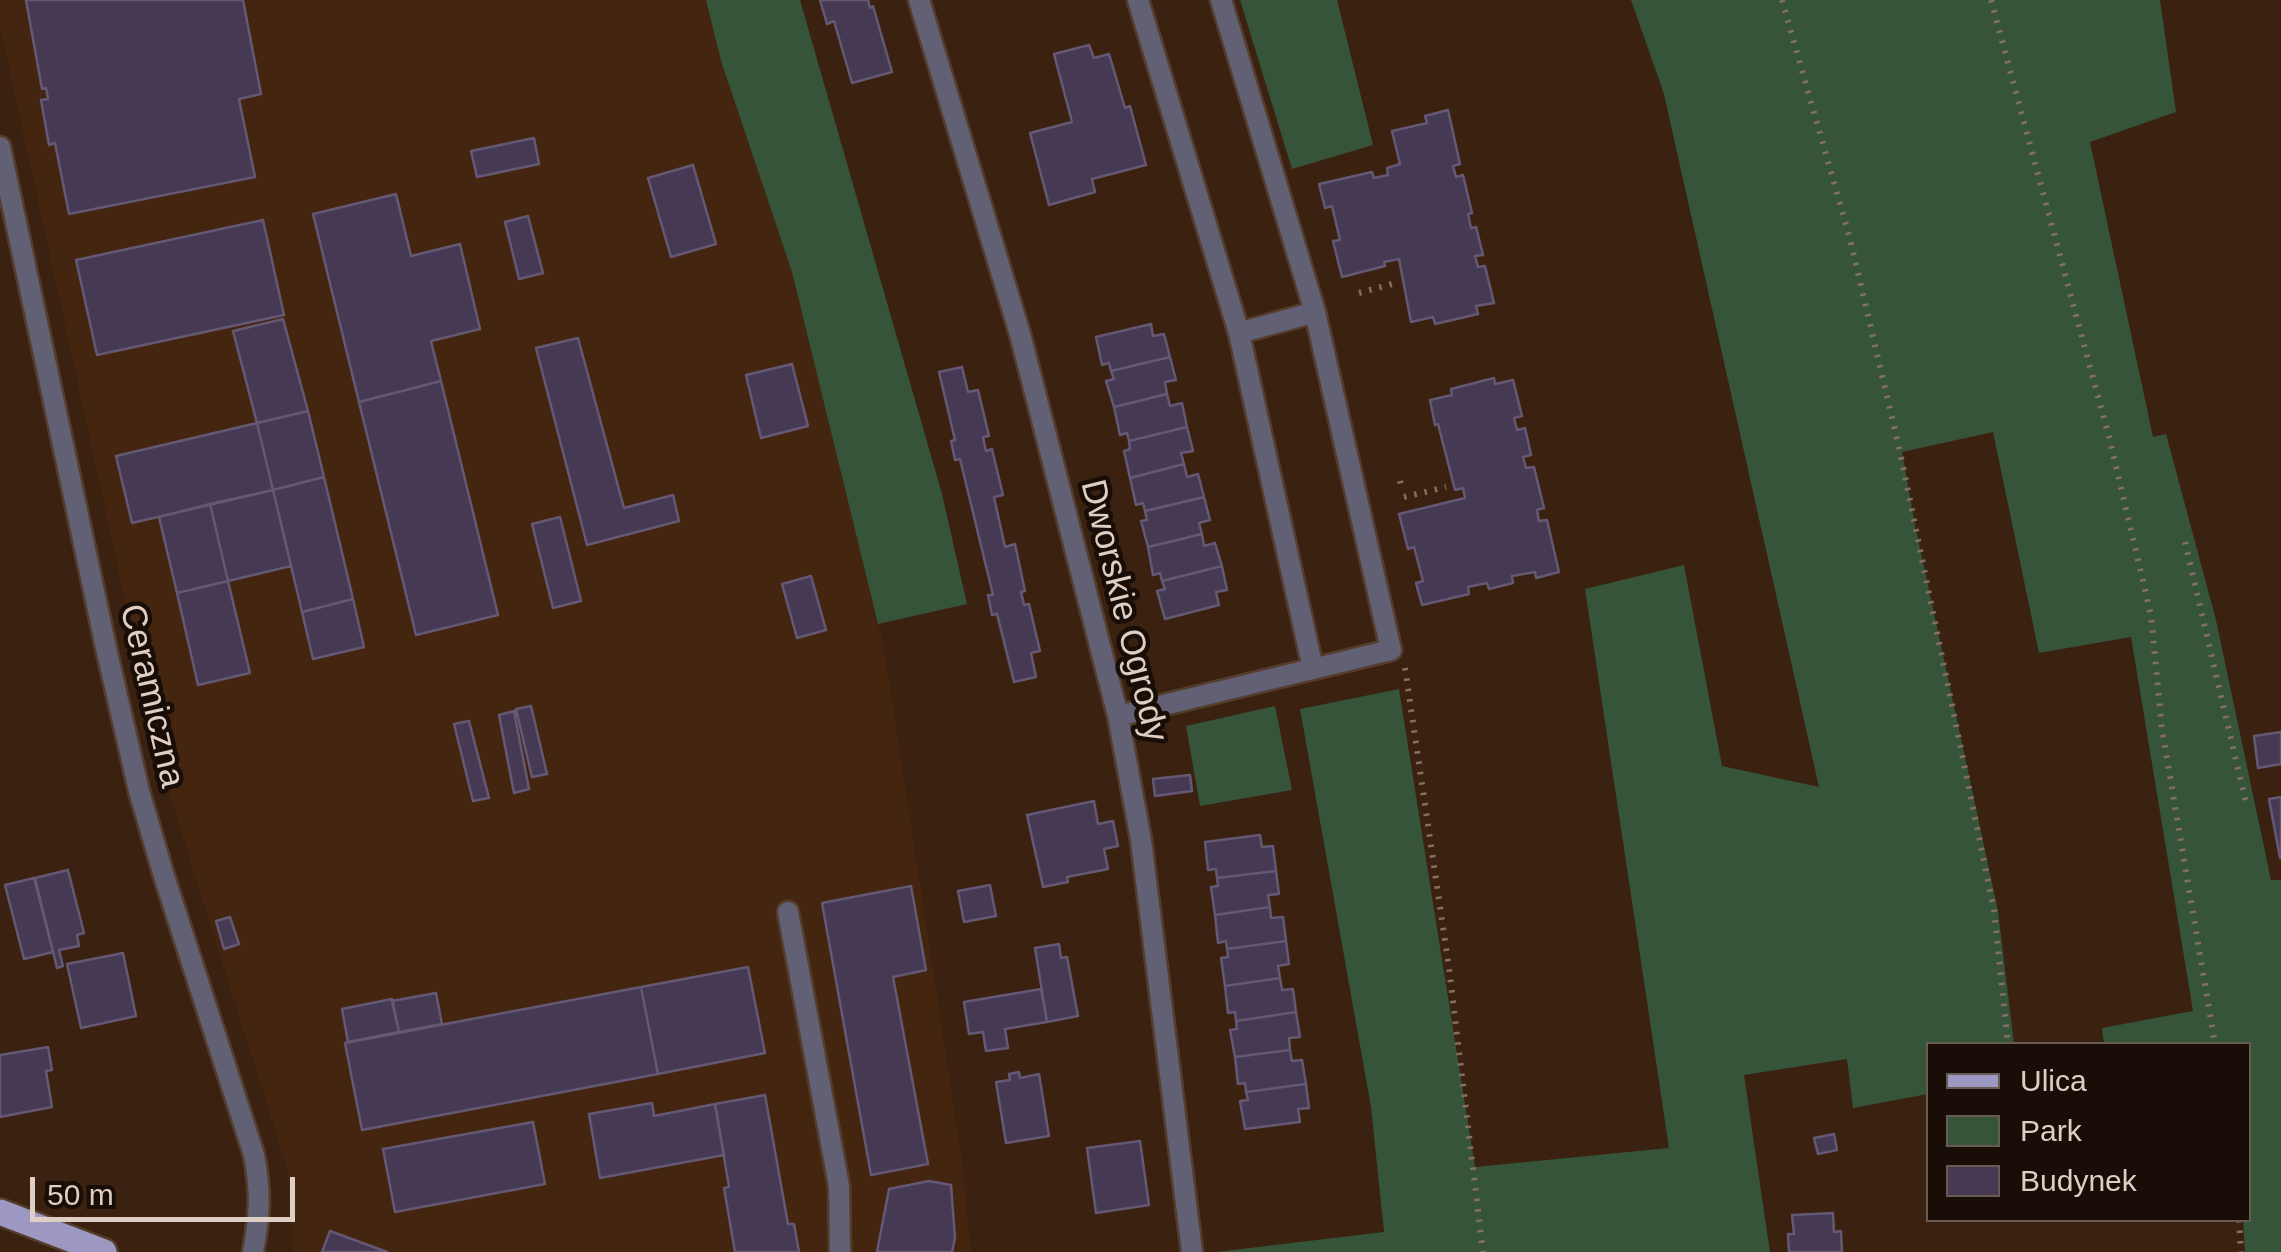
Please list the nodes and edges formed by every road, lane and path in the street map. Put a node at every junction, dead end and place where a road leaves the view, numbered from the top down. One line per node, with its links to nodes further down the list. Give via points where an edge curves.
1 (919, 0): 16 (street, Dworskie Ogrody, via 1020,334)
2 (1138, 0): 10 (street)
3 (1221, 0): 9 (street)
4 (1782, 0): 19 (path, via 1850,238 1900,452 1994,910)
5 (1991, 0): 20 (path, via 2151,615 2162,729)
6 (0, 148): 24 (street, Ceramiczna, via 139,792 254,1155 260,1189)
7 (1399, 282): 8 (path)
8 (1358, 294)
9 (1315, 312): 10 (street); 14 (street, via 1391,650)
10 (1239, 333): 14 (street)
11 (1446, 487): 12 (path)
12 (1402, 489)
13 (2185, 542): 17 (path)
14 (1313, 669): 16 (street)
15 (1406, 674): 27 (path)
16 (1118, 716): 26 (street, Dworskie Ogrody, via 1141,840)
17 (2246, 803)
18 (788, 912): 25 (street, via 839,1186)
19 (2008, 1042)
20 (2216, 1042)
21 (0, 1212): 23 (main road)
22 (2239, 1222): 28 (path)
23 (104, 1252)
24 (254, 1252)
25 (840, 1252)
26 (1192, 1252)
27 (1483, 1252)
28 (2241, 1252)

